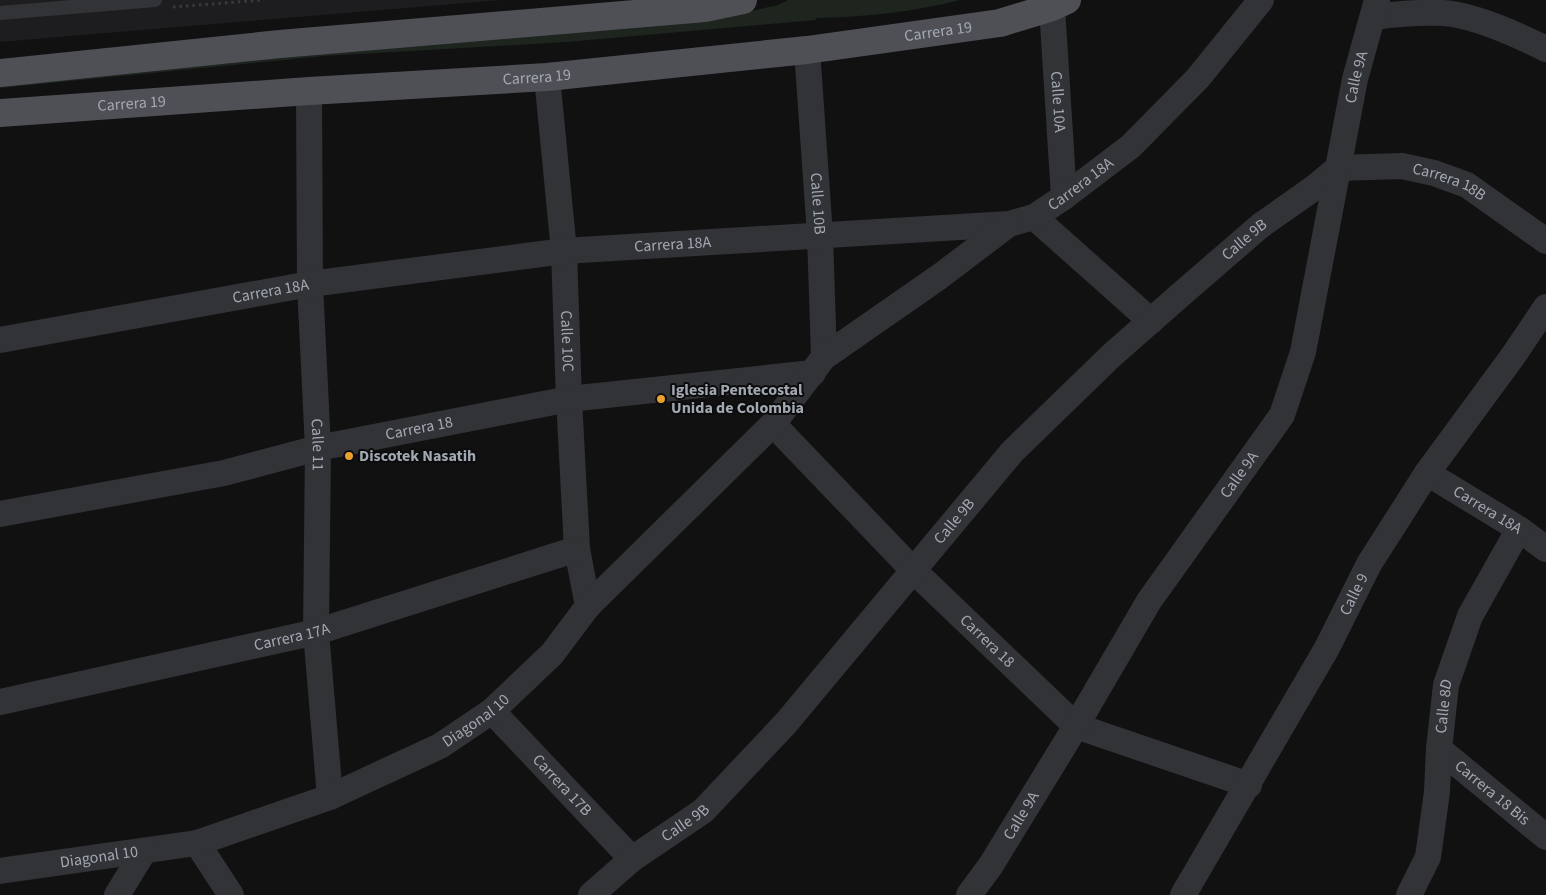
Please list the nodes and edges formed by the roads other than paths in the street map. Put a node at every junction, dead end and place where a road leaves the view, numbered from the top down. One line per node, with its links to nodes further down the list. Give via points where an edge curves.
1 (155, 0): 4 (lane)
2 (743, 0): 10 (main road, via 705,8 280,44)
3 (1261, 0): 15 (street, Carrera 18A, via 1198,78 1138,139)
4 (132, 1): 7 (lane)
5 (1059, 4): 9 (main road, Carrera 19, via 1000,23); 15 (street, Calle 10A)
6 (1375, 8): 8 (street, via 1445,13 1481,22); 14 (street, Calle 9A, via 1355,79)
7 (0, 13)
8 (1546, 48)
9 (807, 50): 11 (main road, Carrera 19); 18 (street, Calle 10B)
10 (0, 73)
11 (547, 77): 12 (main road, Carrera 19); 20 (street, Calle 10C)
12 (309, 90): 13 (main road, Carrera 19); 21 (street, Calle 11)
13 (0, 113)
14 (1338, 168): 19 (street, Carrera 18B, via 1402,166 1434,173 1468,185); 23 (street, Calle 9B, via 1260,226); 39 (street, Calle 9A, via 1303,352 1282,414 1149,601)
15 (1064, 197): 16 (street, Carrera 18A)
16 (1034, 217): 17 (street, Carrera 18A); 23 (street)
17 (1009, 224): 18 (street, Carrera 18A); 25 (street, Carrera 18)
18 (820, 236): 20 (street, Carrera 18A); 25 (street, Calle 10B)
19 (1546, 241)
20 (564, 250): 21 (street, Carrera 18A); 26 (street, Calle 10C)
21 (310, 284): 24 (street, Carrera 18A); 28 (street, Calle 11)
22 (1546, 307): 29 (street, Calle 9)
23 (1150, 321): 34 (street, Calle 9B, via 1012,452)
24 (0, 340)
25 (818, 365): 26 (street, Carrera 18); 27 (street, Diagonal 10)
26 (569, 399): 28 (street, Carrera 18); 32 (street, Calle 10C)
27 (773, 424): 34 (street, Carrera 18); 35 (street, Diagonal 10)
28 (318, 448): 30 (street, Carrera 18, via 224,473); 36 (street, Calle 11)
29 (1427, 473): 31 (street, Carrera 18A); 41 (street, Calle 9, via 1369,564 1327,648)
30 (0, 514)
31 (1519, 529): 33 (street, Carrera 18A); 40 (street, Calle 8D, via 1470,616 1446,686)
32 (577, 549): 35 (street, Calle 10C); 36 (street, Carrera 17A)
33 (1546, 549)
34 (913, 570): 39 (street, Carrera 18); 46 (street, Calle 9B, via 786,723 703,811)
35 (588, 606): 38 (street, Diagonal 10, via 552,654)
36 (316, 632): 37 (street, Carrera 17A); 42 (street, Calle 11)
37 (0, 702)
38 (492, 711): 42 (street, Diagonal 10, via 440,746); 46 (street, Carrera 17B)
39 (1076, 726): 41 (street, Carrera 18); 51 (street, Calle 9A, via 991,865)
40 (1440, 749): 43 (street, Carrera 18 Bis); 53 (street, Calle 8D, via 1428,857)
41 (1249, 785): 52 (street, Calle 9)
42 (330, 798): 44 (street, Diagonal 10)
43 (1546, 837)
44 (197, 843): 45 (street, Diagonal 10); 49 (street)
45 (144, 851): 47 (street, Diagonal 10); 48 (street)
46 (632, 859): 50 (street, Calle 9B)
47 (0, 871)
48 (117, 895)
49 (231, 895)
50 (591, 895)
51 (969, 895)
52 (1183, 895)
53 (1408, 895)

